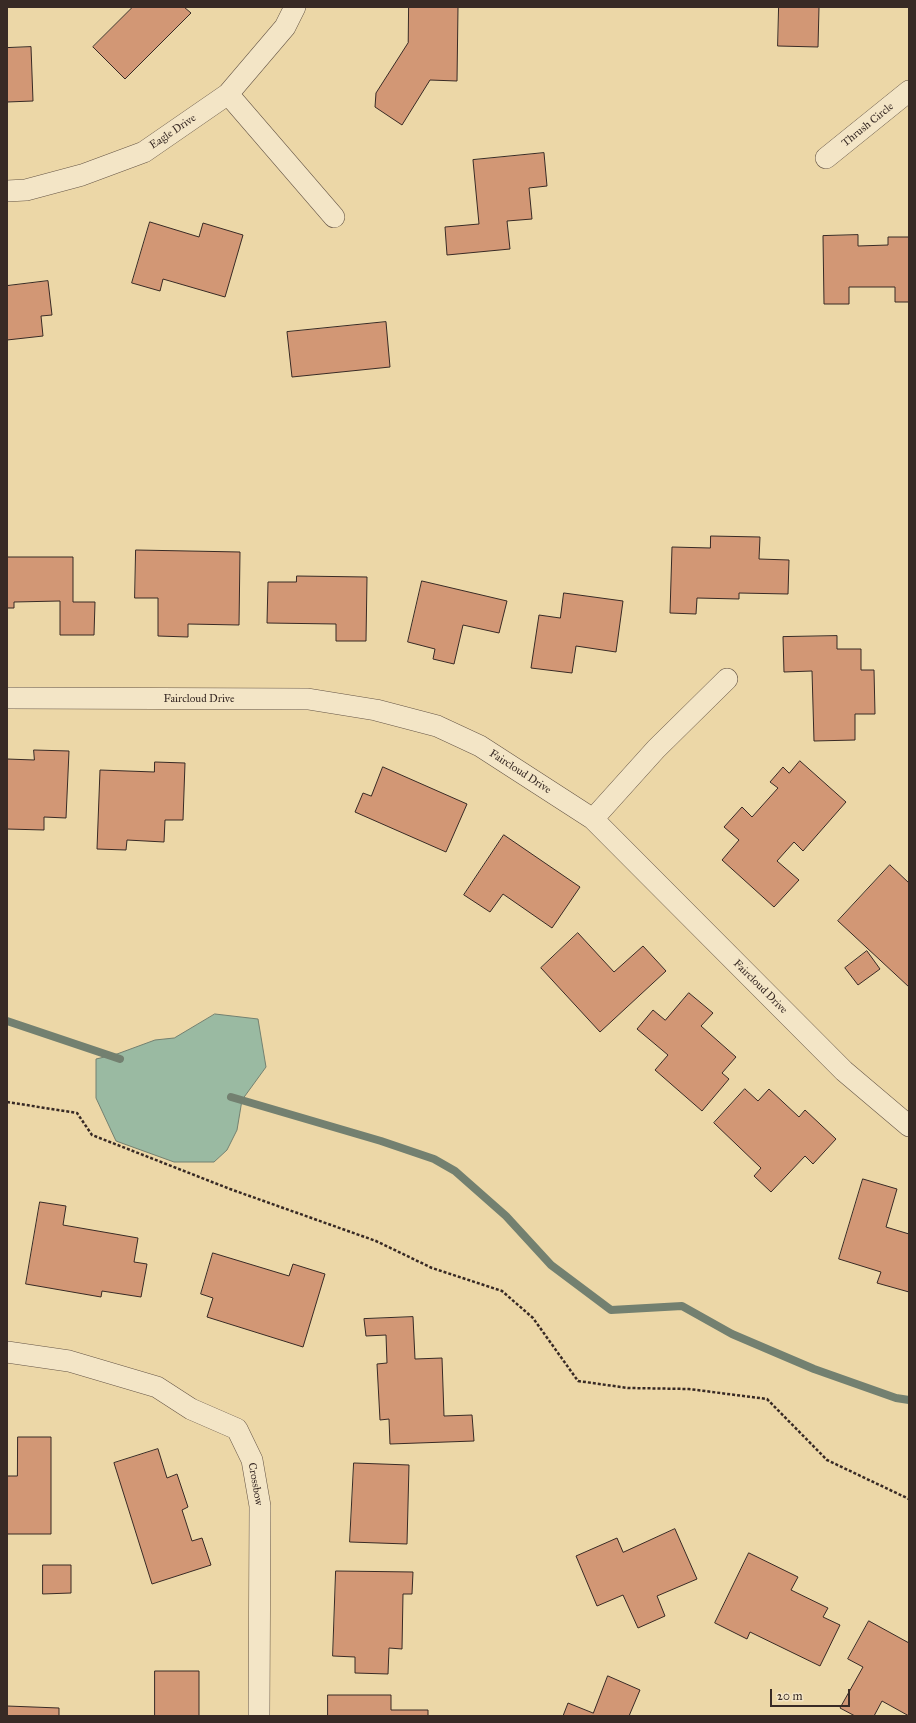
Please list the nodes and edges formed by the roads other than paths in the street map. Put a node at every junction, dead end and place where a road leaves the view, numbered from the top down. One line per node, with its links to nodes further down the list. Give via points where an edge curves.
1 (295, 7): 3 (street, Eagle Drive, via 285,27)
2 (909, 92): 4 (street, Thrush Circle)
3 (228, 94): 5 (street, Eagle Drive, via 144,152 82,175 26,190); 6 (street)
4 (826, 158)
5 (7, 191)
6 (334, 217)
7 (727, 679): 9 (street, via 656,749)
8 (7, 698): 9 (street, Faircloud Drive, via 308,699 376,710 437,726 480,746)
9 (593, 819): 10 (street, Faircloud Drive, via 844,1071)
10 (909, 1126)
11 (7, 1352): 12 (street, Crossbow, via 69,1361 157,1387 191,1409 237,1429 252,1460 260,1506)
12 (259, 1716)

